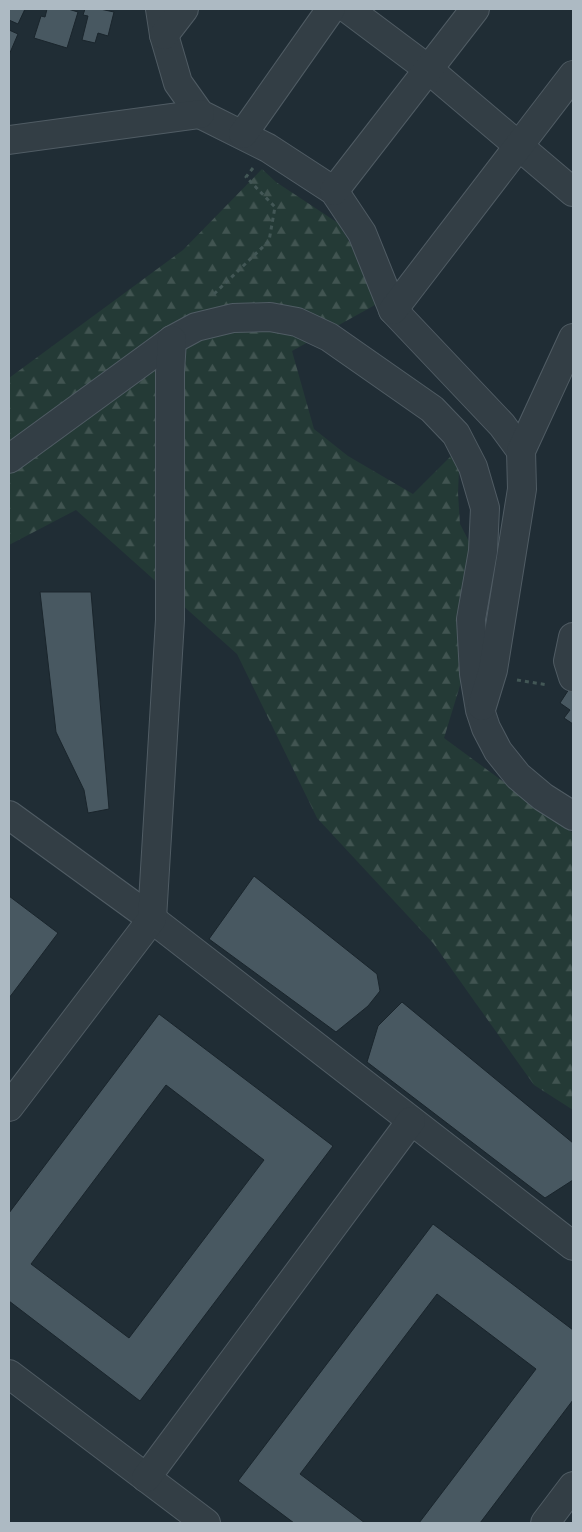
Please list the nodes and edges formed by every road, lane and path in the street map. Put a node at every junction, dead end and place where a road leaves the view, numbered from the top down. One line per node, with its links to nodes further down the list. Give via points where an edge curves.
1 (184, 9): 5 (street)
2 (331, 9): 9 (street)
3 (348, 9): 6 (street)
4 (475, 9): 6 (street)
5 (162, 22): 8 (street, via 178,83)
6 (428, 69): 11 (street); 13 (street)
7 (573, 75): 11 (street)
8 (200, 114): 9 (street); 10 (street)
9 (243, 134): 12 (street)
10 (9, 140)
11 (519, 146): 14 (street); 16 (street)
12 (268, 148): 13 (street); 15 (path, via 246,177 275,207 269,241)
13 (334, 191): 16 (street, via 362,233)
14 (573, 192)
15 (213, 296)
16 (393, 310): 19 (street, via 502,425)
17 (573, 338): 19 (street)
18 (172, 340): 20 (street); 24 (street, via 196,327 232,318 270,317 297,322 329,337 432,409 456,434 473,467 484,508 483,551 471,619); 27 (street, via 170,620)
19 (521, 451): 24 (street, via 522,489 493,670)
20 (9, 460)
21 (573, 637): 23 (street)
22 (512, 679): 23 (path)
23 (562, 681)
24 (480, 710): 26 (street, via 498,751 518,776)
25 (9, 816): 27 (street)
26 (573, 816)
27 (152, 919): 28 (street); 29 (street)
28 (9, 1107)
29 (411, 1121): 30 (street); 32 (street)
30 (573, 1246)
31 (9, 1374): 32 (street)
32 (146, 1478): 34 (street)
33 (573, 1486): 35 (street)
34 (206, 1523)
35 (546, 1523)

